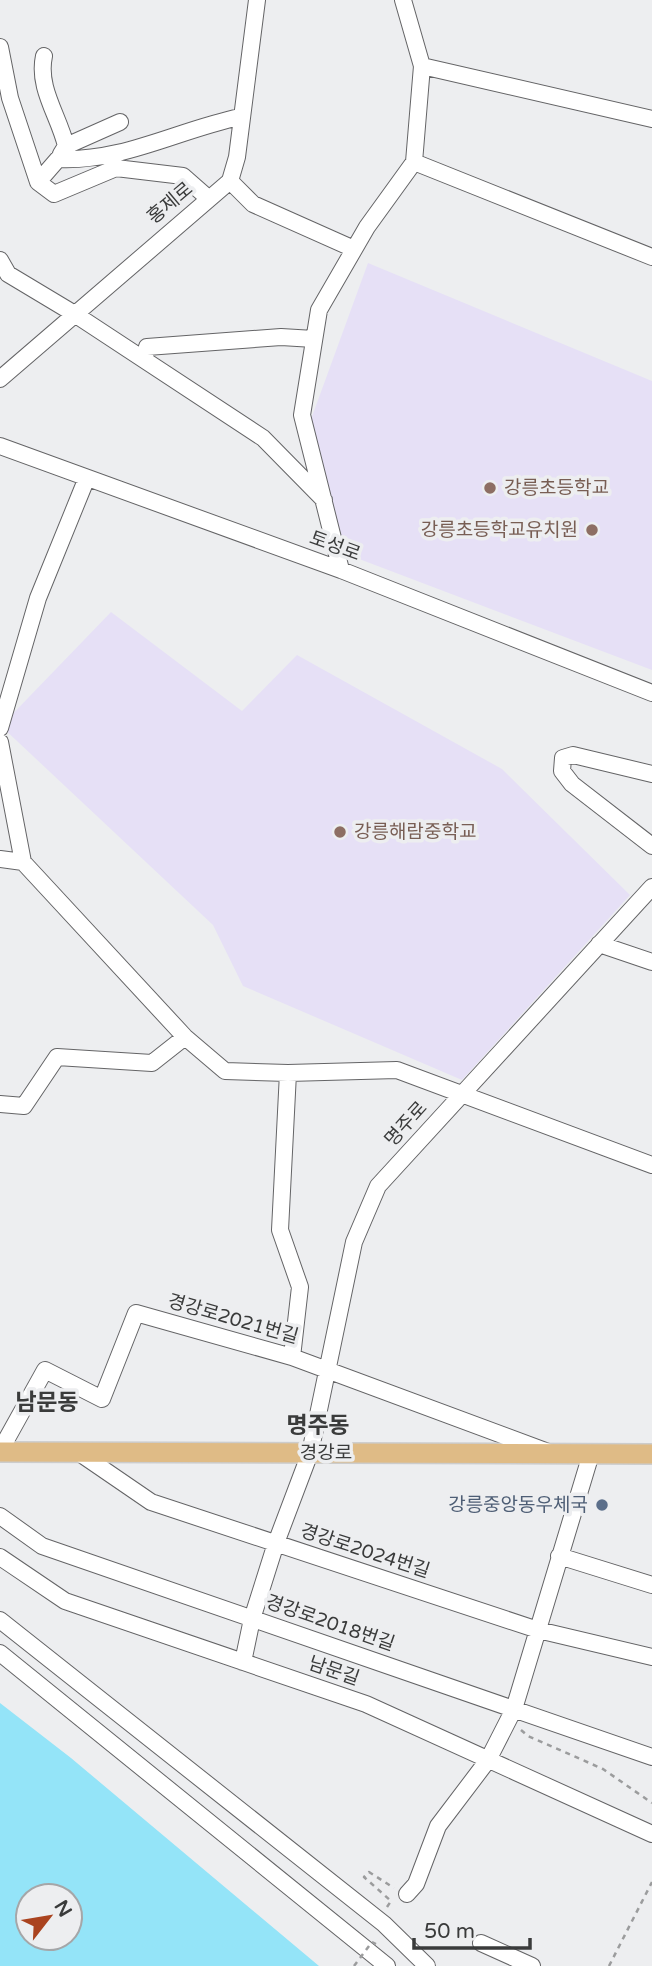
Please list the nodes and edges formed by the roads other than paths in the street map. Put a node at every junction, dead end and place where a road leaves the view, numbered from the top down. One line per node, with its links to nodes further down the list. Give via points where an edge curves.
1 (257, 0): 6 (street)
2 (403, 0): 5 (street)
3 (0, 47): 12 (street, via 10,98)
4 (44, 56): 9 (street, via 45,91 61,126)
5 (422, 66): 7 (street); 10 (street)
6 (240, 117): 9 (street, via 136,150 83,160); 11 (street)
7 (652, 119)
8 (120, 122): 9 (street)
9 (62, 153): 12 (street)
10 (414, 162): 14 (street); 15 (street)
11 (230, 181): 13 (street, 홍제로); 14 (street, via 253,204)
12 (38, 182): 13 (street, via 54,194 117,168 163,171 183,176)
13 (208, 198): 17 (street, 홍제로)
14 (354, 249): 18 (street, via 319,310)
15 (652, 257)
16 (0, 260): 17 (street, via 8,274)
17 (73, 313): 19 (street); 20 (street, 홍제로)
18 (314, 339): 19 (street, via 281,337 147,347); 23 (street, via 302,415)
19 (144, 359): 23 (street, via 263,438)
20 (0, 379)
21 (0, 446): 22 (street, 토성로)
22 (86, 480): 24 (street, 토성로); 26 (street, via 38,597)
23 (326, 501): 24 (street)
24 (341, 570): 25 (street, 토성로)
25 (652, 693)
26 (0, 728)
27 (0, 742): 31 (street)
28 (652, 774): 29 (street, via 573,755 564,758 562,771 572,784)
29 (652, 846)
30 (0, 859): 31 (street)
31 (23, 862): 35 (street)
32 (652, 887): 33 (street, 명주로)
33 (599, 944): 34 (street); 37 (street, 명주로)
34 (652, 962)
35 (185, 1037): 36 (street, via 225,1071); 38 (street, via 152,1063 57,1057 24,1106)
36 (288, 1073): 37 (street, via 397,1070); 40 (street, via 281,1230 300,1287)
37 (462, 1094): 39 (street); 41 (street, 명주로, via 378,1186 354,1242)
38 (0, 1104)
39 (652, 1165)
40 (292, 1357): 41 (street, 경강로2021번길); 42 (street, 경강로2021번길, via 136,1313 102,1399 45,1370)
41 (327, 1370): 44 (street, 명주로); 45 (street, 경강로2021번길)
42 (0, 1452): 43 (main road, 경강로)
43 (78, 1452): 44 (main road, 경강로); 49 (street, 경강로2024번길, via 151,1502)
44 (310, 1452): 45 (main road, 경강로); 49 (street, 명주로)
45 (551, 1453): 46 (main road, 경강로)
46 (592, 1454): 47 (main road, 경강로); 50 (street)
47 (652, 1454)
48 (0, 1516): 53 (street, 경강로2018번길, via 42,1546)
49 (276, 1543): 53 (street, 명주로); 55 (street, 경강로2024번길)
50 (559, 1556): 52 (street); 55 (street)
51 (0, 1557): 58 (street, 남문길, via 65,1601)
52 (652, 1585)
53 (252, 1619): 58 (street, 명주로); 59 (street, 경강로2018번길)
54 (0, 1620): 66 (street, via 384,1924)
55 (538, 1630): 57 (street, 경강로2024번길); 59 (street)
56 (0, 1653): 65 (street)
57 (652, 1657)
58 (243, 1662): 61 (street, 남문길, via 366,1704)
59 (512, 1714): 60 (street, 경강로2018번길); 61 (street)
60 (652, 1757)
61 (488, 1760): 62 (street, 남문길); 63 (street, via 438,1826 416,1884)
62 (652, 1833)
63 (407, 1894)
64 (481, 1943): 67 (street)
65 (387, 1966)
66 (427, 1966)
67 (532, 1966)

